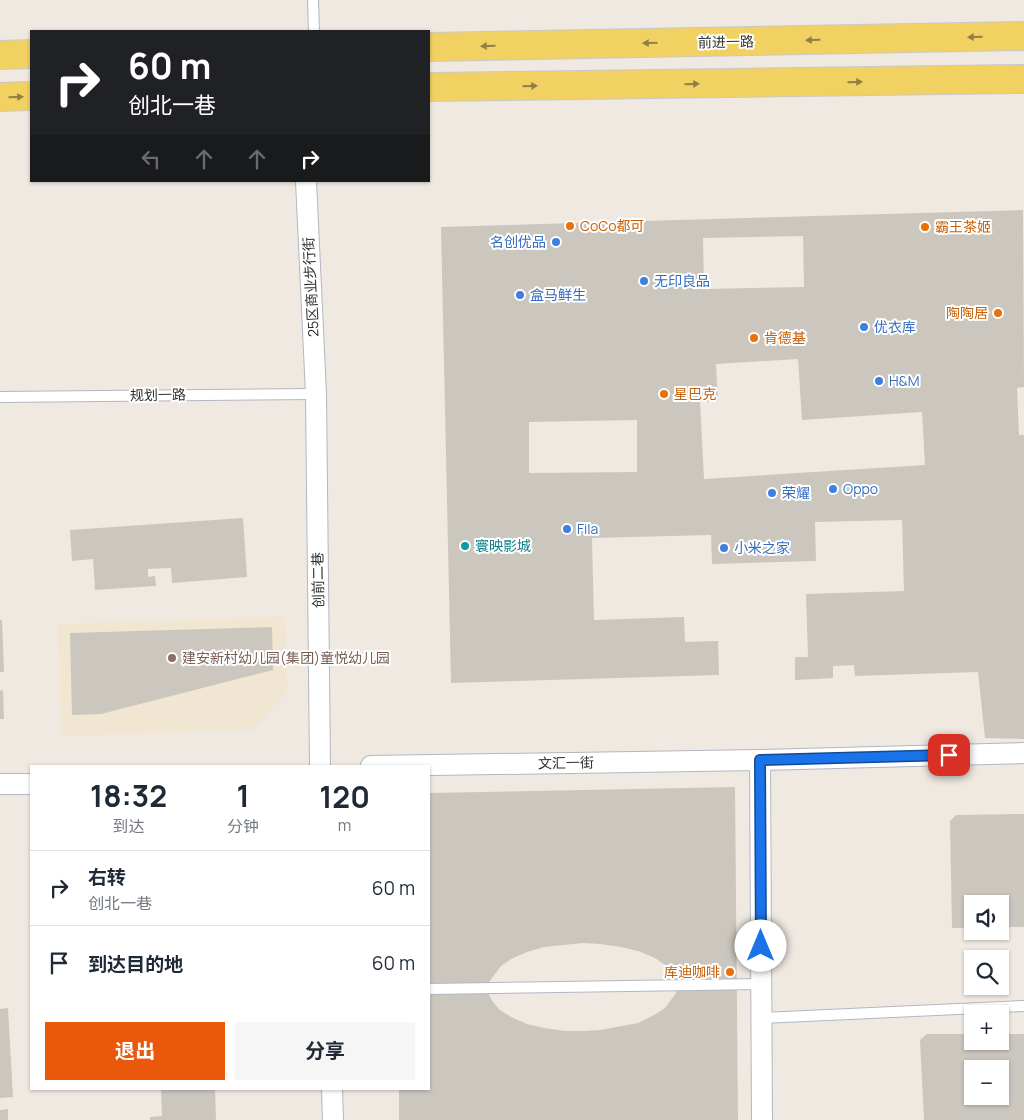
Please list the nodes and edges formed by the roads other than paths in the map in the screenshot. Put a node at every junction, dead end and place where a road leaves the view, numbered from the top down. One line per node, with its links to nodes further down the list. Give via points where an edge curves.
1 (313, 0): 2 (lane)
2 (314, 30)
3 (1024, 36): 4 (main road, 前进一路, one-way to 4)
4 (430, 47)
5 (30, 54): 6 (main road)
6 (0, 55)
7 (1024, 79): 8 (main road, one-way to 7)
8 (430, 87)
9 (30, 96): 10 (main road, one-way to 9)
10 (0, 97)
11 (306, 182): 12 (street, 25区商业步行街)
12 (316, 394): 13 (lane, 规划一路); 16 (street, 创前二巷)
13 (0, 397)
14 (1024, 753): 15 (street, 文汇一街)
15 (760, 760): 17 (street, 文汇一街); 20 (street)
16 (320, 765)
17 (430, 765)
18 (0, 784): 19 (street)
19 (30, 784)
20 (762, 984): 21 (lane); 23 (street)
21 (430, 989)
22 (1024, 1006): 23 (lane)
23 (762, 1018): 26 (street)
24 (332, 1090): 25 (street)
25 (333, 1120)
26 (762, 1120)

